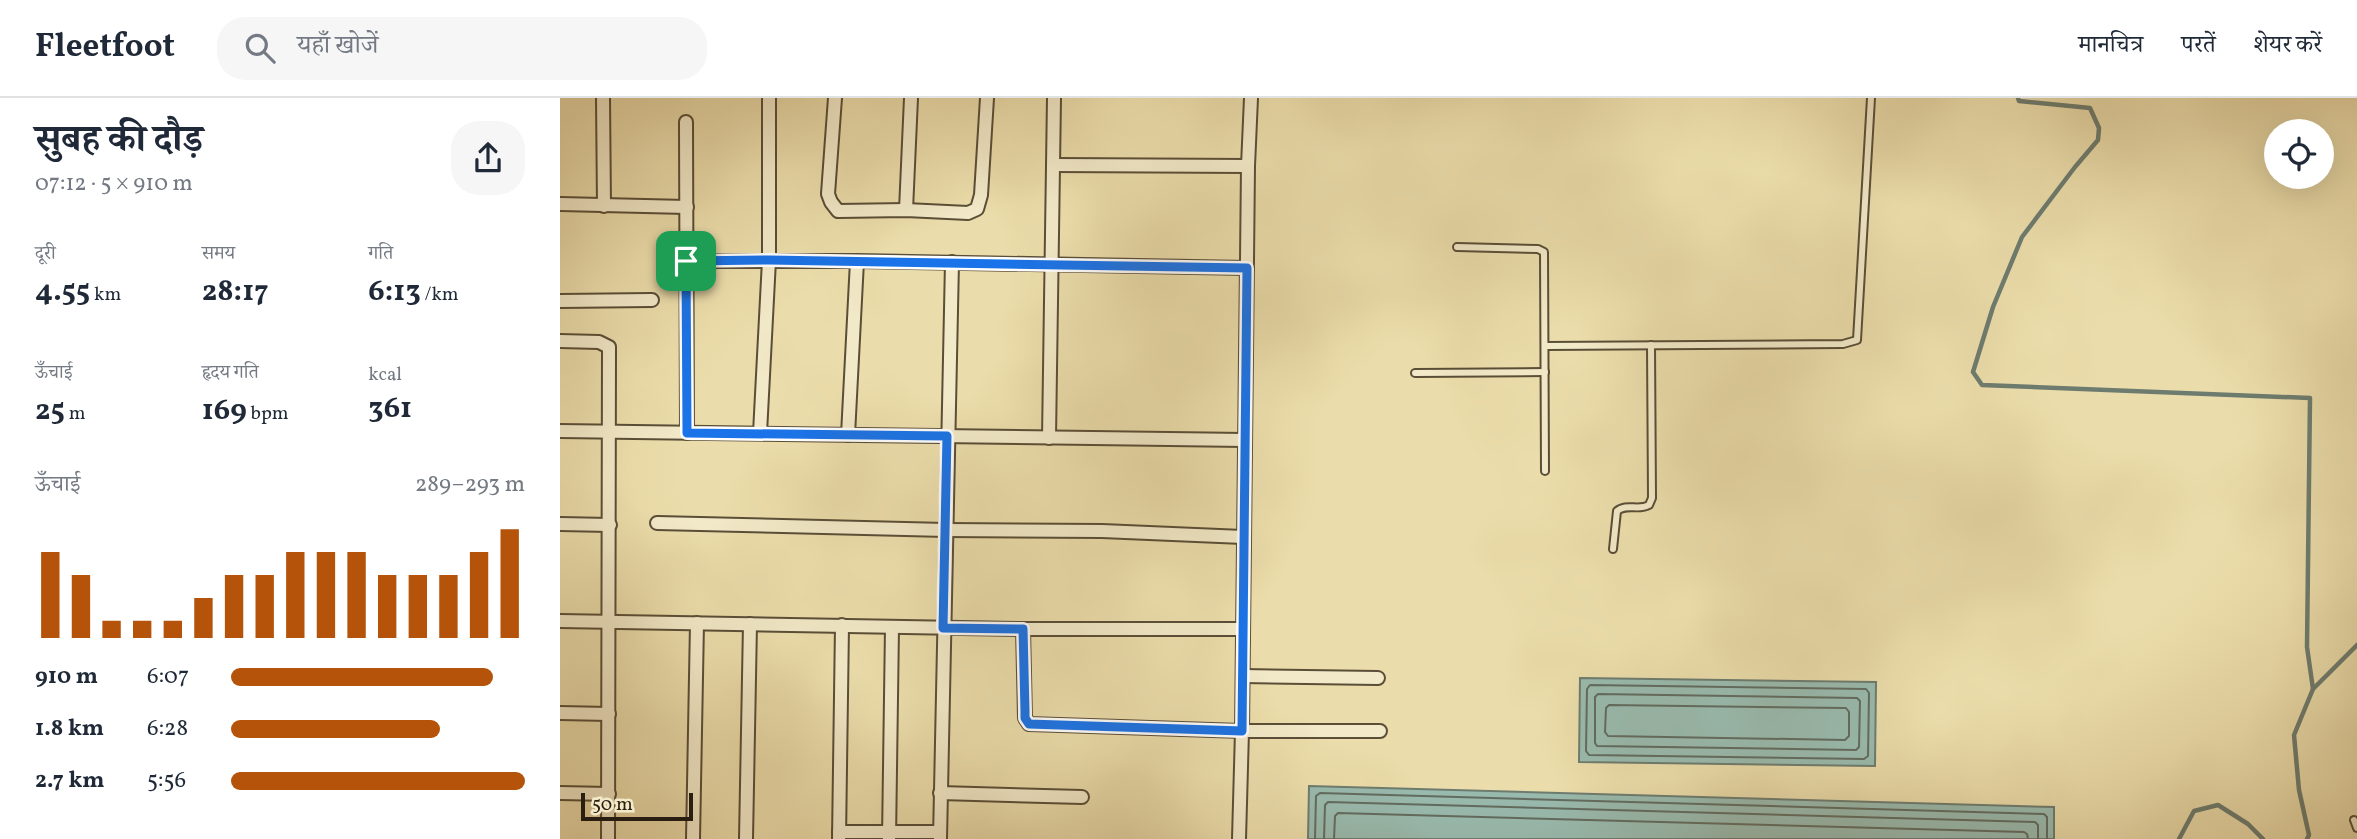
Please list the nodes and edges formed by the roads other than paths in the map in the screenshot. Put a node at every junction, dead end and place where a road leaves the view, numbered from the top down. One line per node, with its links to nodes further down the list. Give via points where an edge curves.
1 (603, 98): 13 (street)
2 (769, 98): 17 (street)
3 (835, 98): 15 (street, via 828,194 833,206 838,211)
4 (911, 98): 15 (street)
5 (987, 98): 15 (street, via 977,209 968,213)
6 (1054, 98): 10 (street)
7 (1251, 98): 11 (street)
8 (1871, 98): 26 (lane, via 1857,340 1843,344)
9 (686, 122): 14 (street)
10 (1054, 165): 11 (street); 21 (street)
11 (1248, 166): 22 (street)
12 (560, 204): 13 (street)
13 (604, 206): 14 (street)
14 (687, 207): 18 (street)
15 (906, 210)
16 (1457, 247): 27 (lane, via 1544,252)
17 (769, 260): 18 (street); 19 (street); 33 (street)
18 (686, 261): 32 (street)
19 (857, 261): 20 (street); 34 (street)
20 (952, 262): 21 (street); 35 (street)
21 (1051, 264): 22 (street); 36 (street)
22 (1247, 268): 37 (street)
23 (652, 300): 24 (street)
24 (560, 301)
25 (560, 341): 31 (street, via 599,342 609,347)
26 (1651, 345): 27 (lane); 44 (lane, via 1652,498 1644,508 1617,511)
27 (1545, 346): 28 (lane)
28 (1545, 372): 29 (lane); 38 (lane)
29 (1415, 373)
30 (560, 431): 31 (street)
31 (609, 432): 32 (street); 41 (street)
32 (687, 433): 33 (street)
33 (760, 433): 34 (street)
34 (848, 435): 35 (street)
35 (947, 436): 36 (street); 42 (street)
36 (1049, 438): 37 (street)
37 (1245, 440): 43 (street)
38 (1545, 471)
39 (657, 523): 42 (street)
40 (560, 524): 41 (street)
41 (610, 525): 46 (street)
42 (946, 530): 43 (street); 51 (street)
43 (1243, 537): 53 (street)
44 (1613, 549)
45 (560, 621): 46 (street)
46 (608, 623): 47 (street); 57 (street)
47 (697, 623): 48 (street); 70 (street)
48 (750, 624): 49 (street); 71 (street)
49 (842, 625): 50 (street); 66 (street)
50 (892, 627): 51 (street); 67 (street)
51 (943, 628): 52 (street); 61 (street)
52 (1023, 629): 53 (street); 58 (street, via 1025,718 1029,724)
53 (1243, 629): 54 (street)
54 (1243, 676): 55 (street); 58 (street)
55 (1378, 678)
56 (560, 713): 57 (street)
57 (609, 714): 62 (street)
58 (1242, 731): 59 (street); 72 (street)
59 (1380, 731)
60 (560, 793): 62 (street)
61 (940, 793): 63 (street); 68 (street)
62 (609, 794): 69 (street)
63 (1082, 797)
64 (2354, 820): 65 (lane)
65 (2357, 828)
66 (839, 835): 67 (street)
67 (889, 835): 68 (street)
68 (940, 835)
69 (608, 839)
70 (693, 839)
71 (746, 839)
72 (1239, 839)

